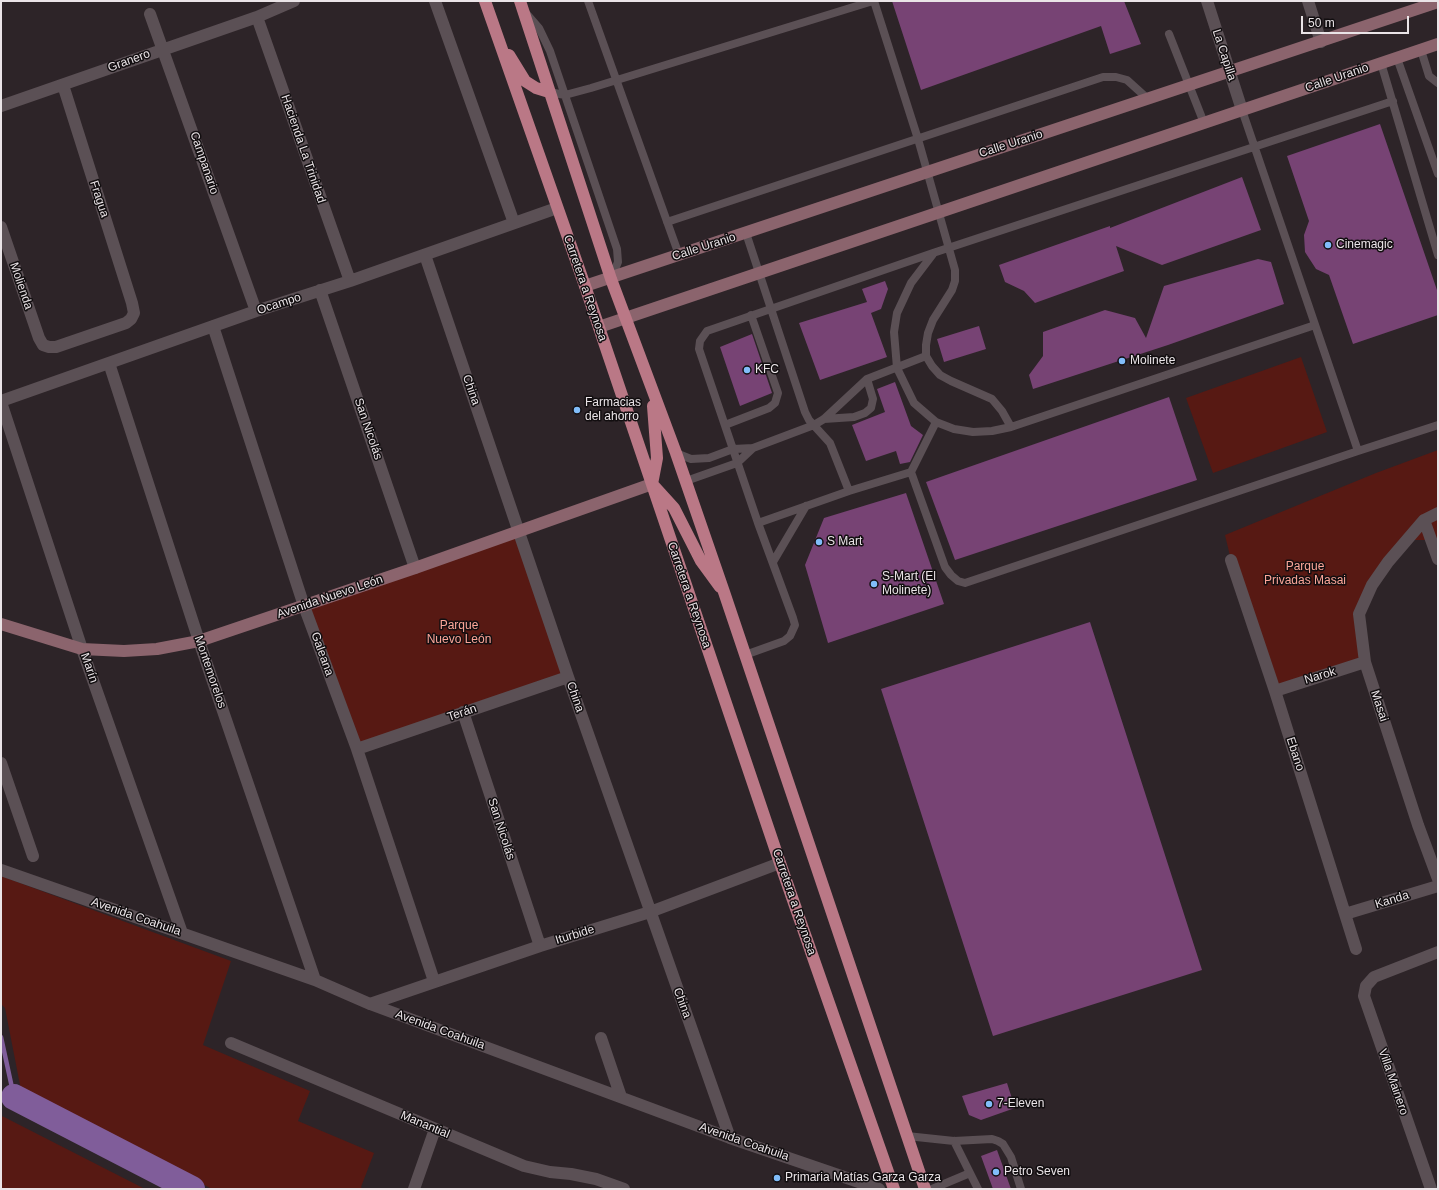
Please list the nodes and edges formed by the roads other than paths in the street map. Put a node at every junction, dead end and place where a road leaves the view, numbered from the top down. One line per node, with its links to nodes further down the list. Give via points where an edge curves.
1 (294, 1): 11 (street, Granero)
2 (435, 1): 39 (street)
3 (485, 1): 12 (main road, Carretera a Reynosa)
4 (588, 1): 21 (lane)
5 (873, 1): 21 (lane); 32 (lane)
6 (1207, 1): 20 (street, La Capilla)
7 (1308, 1): 14 (street)
8 (1438, 2): 14 (street, Calle Uranio)
9 (521, 5): 25 (main road); 26 (lane, via 545,39)
10 (150, 14): 16 (street, Campanario)
11 (257, 17): 16 (street, Granero); 49 (street, Hacienda La Trinidad)
12 (493, 26): 25 (main road, via 521,76 530,85); 36 (main road, Carretera a Reynosa)
13 (1169, 34): 24 (lane)
14 (1321, 42): 20 (street, Calle Uranio)
15 (1438, 44): 17 (street, Calle Uranio)
16 (164, 48): 23 (street, Granero); 53 (street, Campanario)
17 (1421, 50): 18 (street, Calle Uranio); 22 (lane, via 1429,76)
18 (1398, 58): 19 (street, Calle Uranio); 35 (lane)
19 (1381, 63): 28 (lane); 30 (street, Calle Uranio)
20 (1230, 72): 24 (street, Calle Uranio); 30 (street, La Capilla)
21 (616, 80): 26 (lane); 38 (lane)
22 (1438, 83)
23 (63, 85): 29 (street, Granero); 59 (street, Fragua, via 134,313 126,324 56,347)
24 (1190, 85): 27 (street, Calle Uranio); 31 (lane)
25 (549, 92): 26 (lane); 48 (main road)
26 (565, 95): 48 (lane, via 618,249 618,262)
27 (1148, 99): 32 (lane, via 1127,80 1116,77 1103,78); 34 (street, Calle Uranio)
28 (1393, 101): 33 (lane); 46 (lane)
29 (1, 106)
30 (1242, 110): 31 (street, Calle Uranio); 33 (lane)
31 (1204, 123): 37 (street, Calle Uranio)
32 (918, 139): 34 (lane); 38 (lane)
33 (1255, 147): 42 (lane); 56 (lane)
34 (927, 172): 37 (lane); 41 (street, Calle Uranio)
35 (1438, 174)
36 (557, 208): 39 (street, Ocampo); 50 (main road, Carretera a Reynosa)
37 (939, 213): 42 (lane); 47 (street, Calle Uranio)
38 (667, 222): 45 (lane)
39 (514, 223): 44 (street, Ocampo)
40 (1, 227): 59 (street, Molienda)
41 (746, 233): 45 (street, Calle Uranio); 47 (lane)
42 (949, 248): 43 (lane); 60 (lane, via 955,281 933,320 926,345)
43 (933, 253): 52 (lane); 62 (lane, via 911,283 897,313 894,332)
44 (425, 255): 49 (street, Ocampo); 85 (street, China)
45 (679, 255): 48 (street, Calle Uranio)
46 (1438, 255)
47 (760, 273): 52 (lane); 55 (street, Calle Uranio)
48 (611, 279): 50 (street, Calle Uranio); 55 (main road)
49 (350, 281): 51 (street, Ocampo)
50 (585, 286): 58 (main road, Carretera a Reynosa)
51 (320, 290): 53 (street, Ocampo); 91 (street, San Nicolás)
52 (772, 308): 54 (lane); 69 (lane, via 806,412)
53 (256, 311): 57 (street, Ocampo)
54 (751, 315): 68 (lane, via 714,327 703,335 700,342 699,349); 68 (lane, via 778,393 776,403)
55 (626, 318): 58 (street, Calle Uranio); 64 (main road)
56 (1315, 325): 71 (lane); 74 (lane)
57 (213, 326): 61 (street, Ocampo); 93 (street, Galeana)
58 (599, 328): 79 (main road, Carretera a Reynosa)
59 (43, 345)
60 (926, 356): 62 (lane); 71 (lane, via 940,375 992,399)
61 (109, 363): 65 (street, Ocampo); 95 (street, Montemorelos)
62 (897, 368): 63 (lane); 67 (lane, via 914,403)
63 (867, 378): 66 (lane); 66 (lane, via 873,399 871,408 854,417)
64 (651, 388): 75 (main road); 79 (main road, via 657,458)
65 (1, 402): 96 (street, Marín)
66 (824, 419): 69 (lane)
67 (936, 422): 71 (lane, via 954,429 973,432); 77 (lane)
68 (725, 425): 73 (lane)
69 (814, 425): 72 (lane); 80 (lane, via 832,448)
70 (1438, 425): 74 (lane)
71 (1011, 427)
72 (753, 448): 73 (lane); 76 (lane)
73 (733, 449): 75 (lane, via 709,458 698,459); 76 (lane)
74 (1358, 450): 77 (lane, via 965,583 958,581 945,567)
75 (676, 453): 78 (main road)
76 (737, 462): 78 (lane); 84 (lane)
77 (911, 472): 80 (lane)
78 (686, 481): 92 (main road)
79 (652, 484): 85 (street, Avenida Nuevo León); 92 (main road, via 674,508 709,575); 105 (main road, Carretera a Reynosa)
80 (849, 491): 81 (lane)
81 (806, 506): 84 (lane); 90 (lane)
82 (1438, 514): 83 (street, Masai)
83 (1424, 520): 86 (street); 87 (street, Masai)
84 (758, 523): 90 (lane)
85 (519, 530): 91 (street, Avenida Nuevo León); 99 (street, China)
86 (1435, 539): 87 (street); 88 (street)
87 (1408, 540): 98 (street, Masai, via 1388,562 1372,586 1359,614)
88 (1438, 559)
89 (1231, 560): 100 (street, Ebano)
90 (773, 562): 97 (lane, via 793,618 793,631 784,641)
91 (415, 568): 93 (street, Avenida Nuevo León)
92 (724, 592): 97 (main road)
93 (304, 606): 95 (street, Avenida Nuevo León); 102 (street, Galeana)
94 (1, 624): 96 (street, Avenida Nuevo León)
95 (199, 641): 96 (street, Avenida Nuevo León, via 157,649); 115 (street, Montemorelos)
96 (82, 649): 111 (street, Marín)
97 (745, 655): 122 (main road)
98 (1365, 662): 100 (street, Narok); 107 (street, Masai)
99 (568, 677): 101 (street, Terán); 109 (street, China)
100 (1274, 691): 110 (street, Ebano)
101 (463, 712): 102 (street, Terán); 112 (street, San Nicolás)
102 (357, 749): 116 (street, Galeana)
103 (1, 763): 104 (street)
104 (33, 856)
105 (780, 863): 109 (street, Iturbide); 129 (main road, Carretera a Reynosa)
106 (1, 870): 111 (street, Avenida Coahuila)
107 (1438, 879)
108 (1438, 886): 110 (street, Kanda)
109 (650, 912): 112 (street, Iturbide); 123 (street, China)
110 (1345, 914): 113 (street, Ebano)
111 (182, 933): 115 (street, Avenida Coahuila)
112 (540, 946): 116 (street, Iturbide)
113 (1356, 949)
114 (1438, 952): 134 (street, Villa Mainero, via 1374,977 1366,986 1364,996)
115 (315, 980): 117 (street, Avenida Coahuila)
116 (434, 981): 117 (street, Iturbide)
117 (370, 1004): 120 (street, Avenida Coahuila)
118 (601, 1038): 120 (street)
119 (231, 1043): 121 (street, Manantial)
120 (621, 1097): 123 (street, Avenida Coahuila)
121 (435, 1129): 126 (street); 127 (street, Manantial, via 524,1166 596,1178)
122 (907, 1136): 124 (lane); 130 (main road)
123 (730, 1138): 128 (street, Avenida Coahuila)
124 (954, 1141): 125 (lane); 133 (lane, via 992,1139 1003,1144 1011,1157)
125 (970, 1173): 131 (lane); 132 (lane)
126 (414, 1189)
127 (624, 1189)
128 (879, 1189)
129 (894, 1189)
130 (925, 1189)
131 (932, 1189)
132 (978, 1189)
133 (1021, 1189)
134 (1431, 1189)

